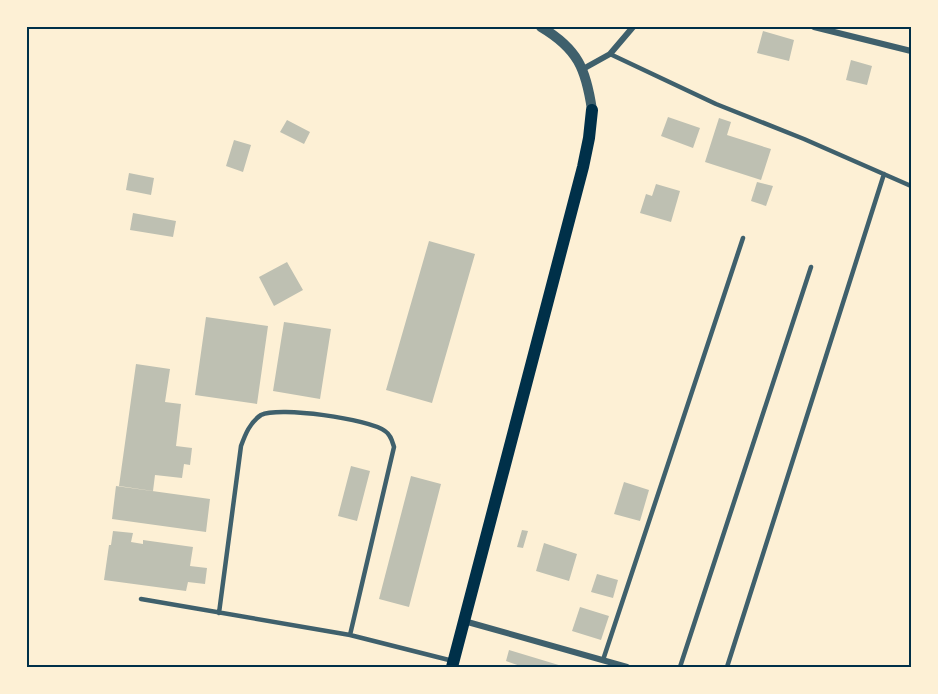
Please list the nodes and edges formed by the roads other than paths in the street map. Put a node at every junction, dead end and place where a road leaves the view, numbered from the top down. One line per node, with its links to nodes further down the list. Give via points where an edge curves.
1 (541, 27): 6 (street, via 567,46)
2 (633, 27): 5 (street)
3 (814, 27): 4 (street)
4 (911, 51)
5 (610, 54): 6 (street); 8 (lane, via 716,104)
6 (583, 69): 7 (street)
7 (592, 110): 14 (main road, via 583,167)
8 (884, 174): 9 (lane); 20 (lane)
9 (911, 186)
10 (743, 238): 16 (lane)
11 (811, 267): 19 (lane)
12 (141, 599): 13 (lane)
13 (219, 613): 15 (lane); 15 (lane, via 245,435 263,414 300,411 384,430 394,447)
14 (464, 620): 16 (street); 17 (main road)
15 (350, 635): 17 (lane)
16 (606, 663): 18 (street)
17 (453, 664)
18 (627, 667)
19 (680, 667)
20 (727, 667)

